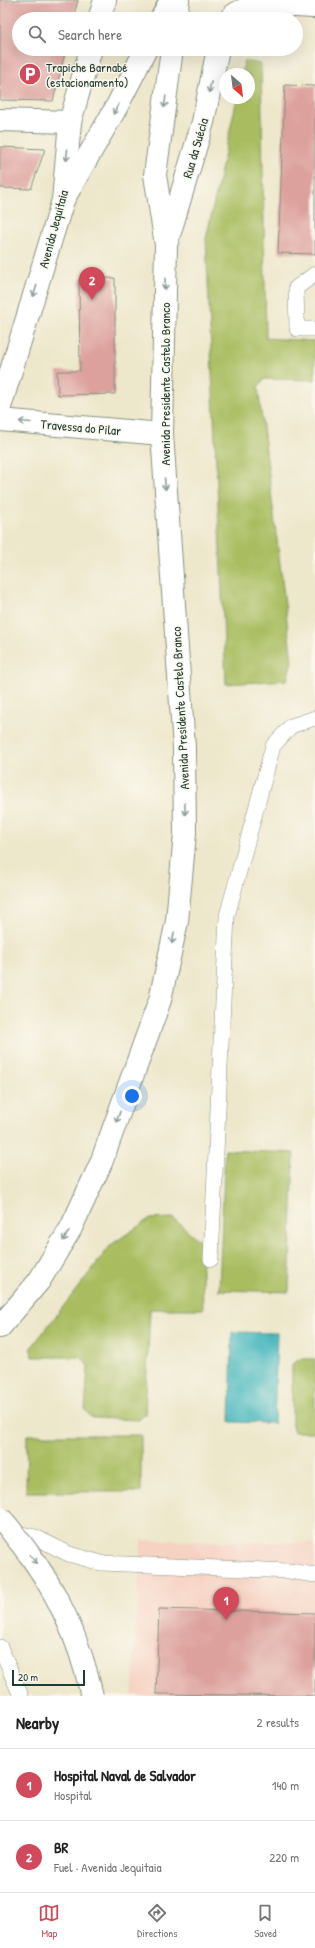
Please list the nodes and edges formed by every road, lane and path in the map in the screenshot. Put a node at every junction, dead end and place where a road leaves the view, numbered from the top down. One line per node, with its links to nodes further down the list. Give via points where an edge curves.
1 (105, 0): 5 (main road)
2 (171, 0): 6 (main road)
3 (178, 0): 7 (main road)
4 (315, 6): 8 (main road, via 256,5)
5 (101, 12)
6 (165, 12)
7 (177, 12)
8 (238, 12)
9 (89, 56): 14 (main road, Avenida Jequitaia)
10 (142, 56): 15 (main road, one-way to 15)
11 (171, 56): 16 (main road, Avenida Presidente Castelo Branco, one-way to 16, via 155,175)
12 (217, 56): 16 (main road, Rua da Suécia, one-way to 16, via 204,122)
13 (0, 120): 14 (main road)
14 (70, 122): 15 (main road, Avenida Jequitaia, one-way to 15)
15 (63, 200): 19 (main road, Avenida Jequitaia, one-way to 19)
16 (166, 245): 21 (main road, Avenida Presidente Castelo Branco, one-way to 21)
17 (315, 274): 18 (lane, via 296,288 297,329)
18 (315, 329)
19 (0, 406)
20 (0, 420): 21 (main road, Travessa do Pilar, one-way to 20)
21 (162, 434): 24 (main road, Avenida Presidente Castelo Branco, one-way to 24, via 184,748 185,833 177,921 160,1000 101,1163 71,1228 39,1281)
22 (315, 718): 23 (lane, via 291,726 273,746 227,916)
23 (211, 1259)
24 (0, 1327)
25 (0, 1518): 30 (main road, one-way to 30, bridge, via 39,1567 59,1601 78,1649)
26 (0, 1529): 27 (lane, via 35,1537 69,1554 101,1563 289,1571)
27 (315, 1575)
28 (0, 1647): 29 (lane)
29 (22, 1696)
30 (92, 1696)

